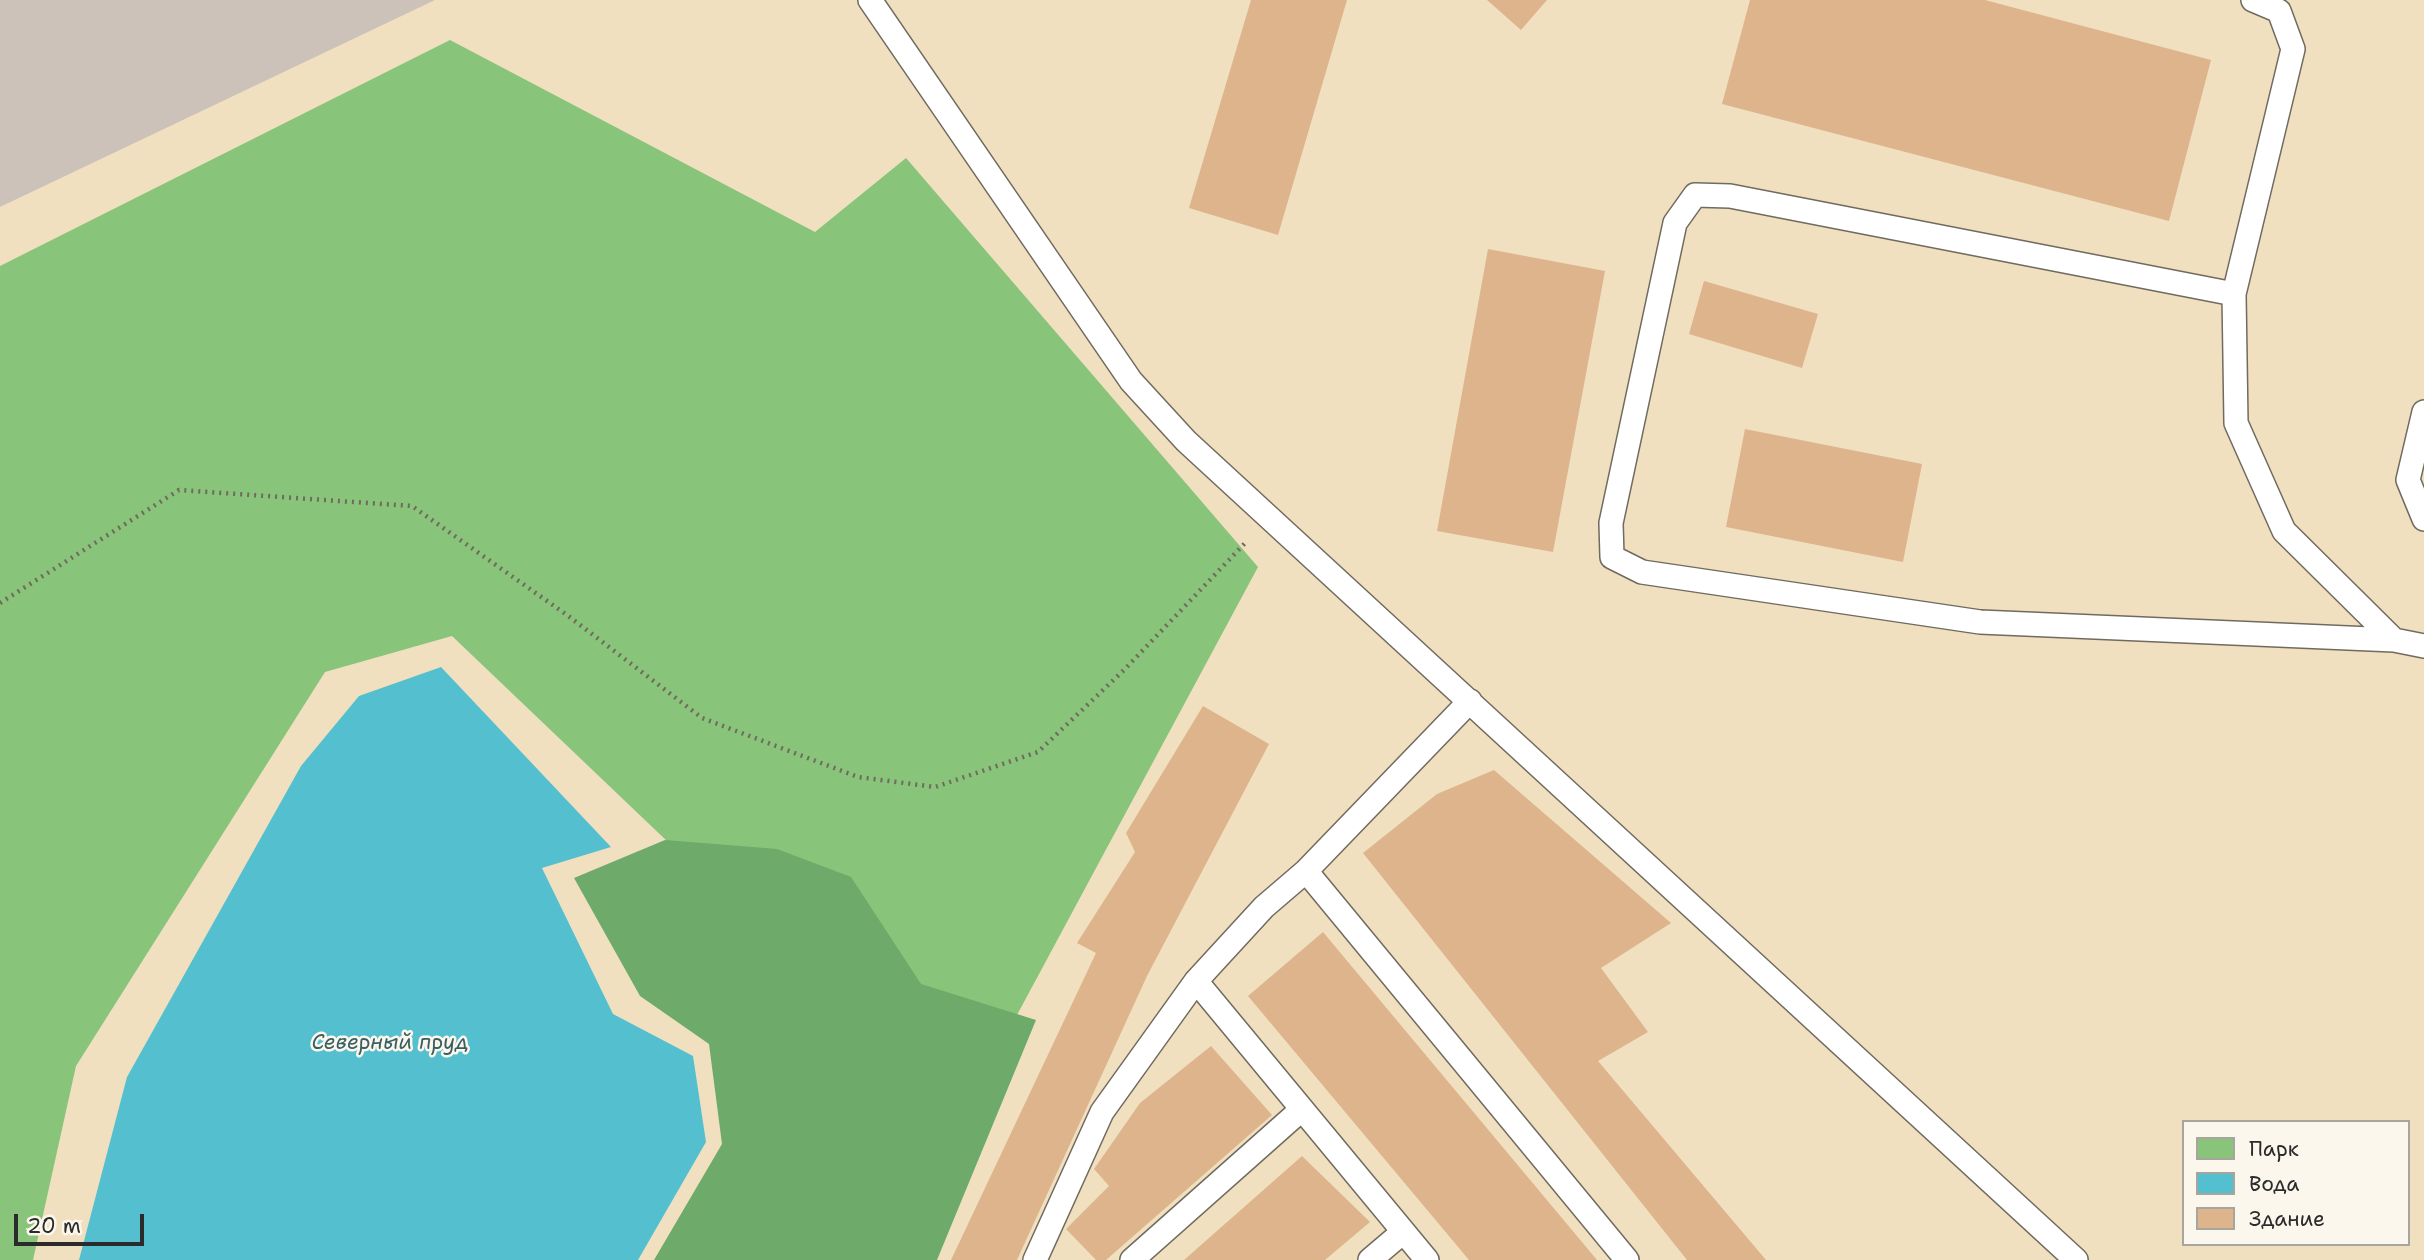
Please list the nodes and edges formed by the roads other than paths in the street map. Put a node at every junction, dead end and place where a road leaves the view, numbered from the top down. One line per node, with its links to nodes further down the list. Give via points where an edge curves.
1 (870, 0): 8 (lane, via 1131,381 1186,441)
2 (2253, 0): 3 (lane, via 2279,11 2293,49)
3 (2234, 294): 6 (lane, via 2236,423 2284,531); 6 (lane, via 1730,196 1695,195 1675,223 1611,523 1612,557 1642,572 1980,622)
4 (2424, 412): 5 (lane, via 2408,480)
5 (2424, 519)
6 (2394, 640): 7 (lane)
7 (2424, 646)
8 (1471, 701): 9 (lane); 18 (lane)
9 (1306, 871): 10 (lane, via 1264,907); 17 (lane)
10 (1196, 981): 11 (lane); 13 (lane, via 1102,1112)
11 (1301, 1110): 12 (lane); 14 (lane)
12 (1403, 1232): 15 (lane); 16 (lane)
13 (1035, 1260)
14 (1132, 1260)
15 (1370, 1260)
16 (1427, 1260)
17 (1627, 1260)
18 (2076, 1260)

